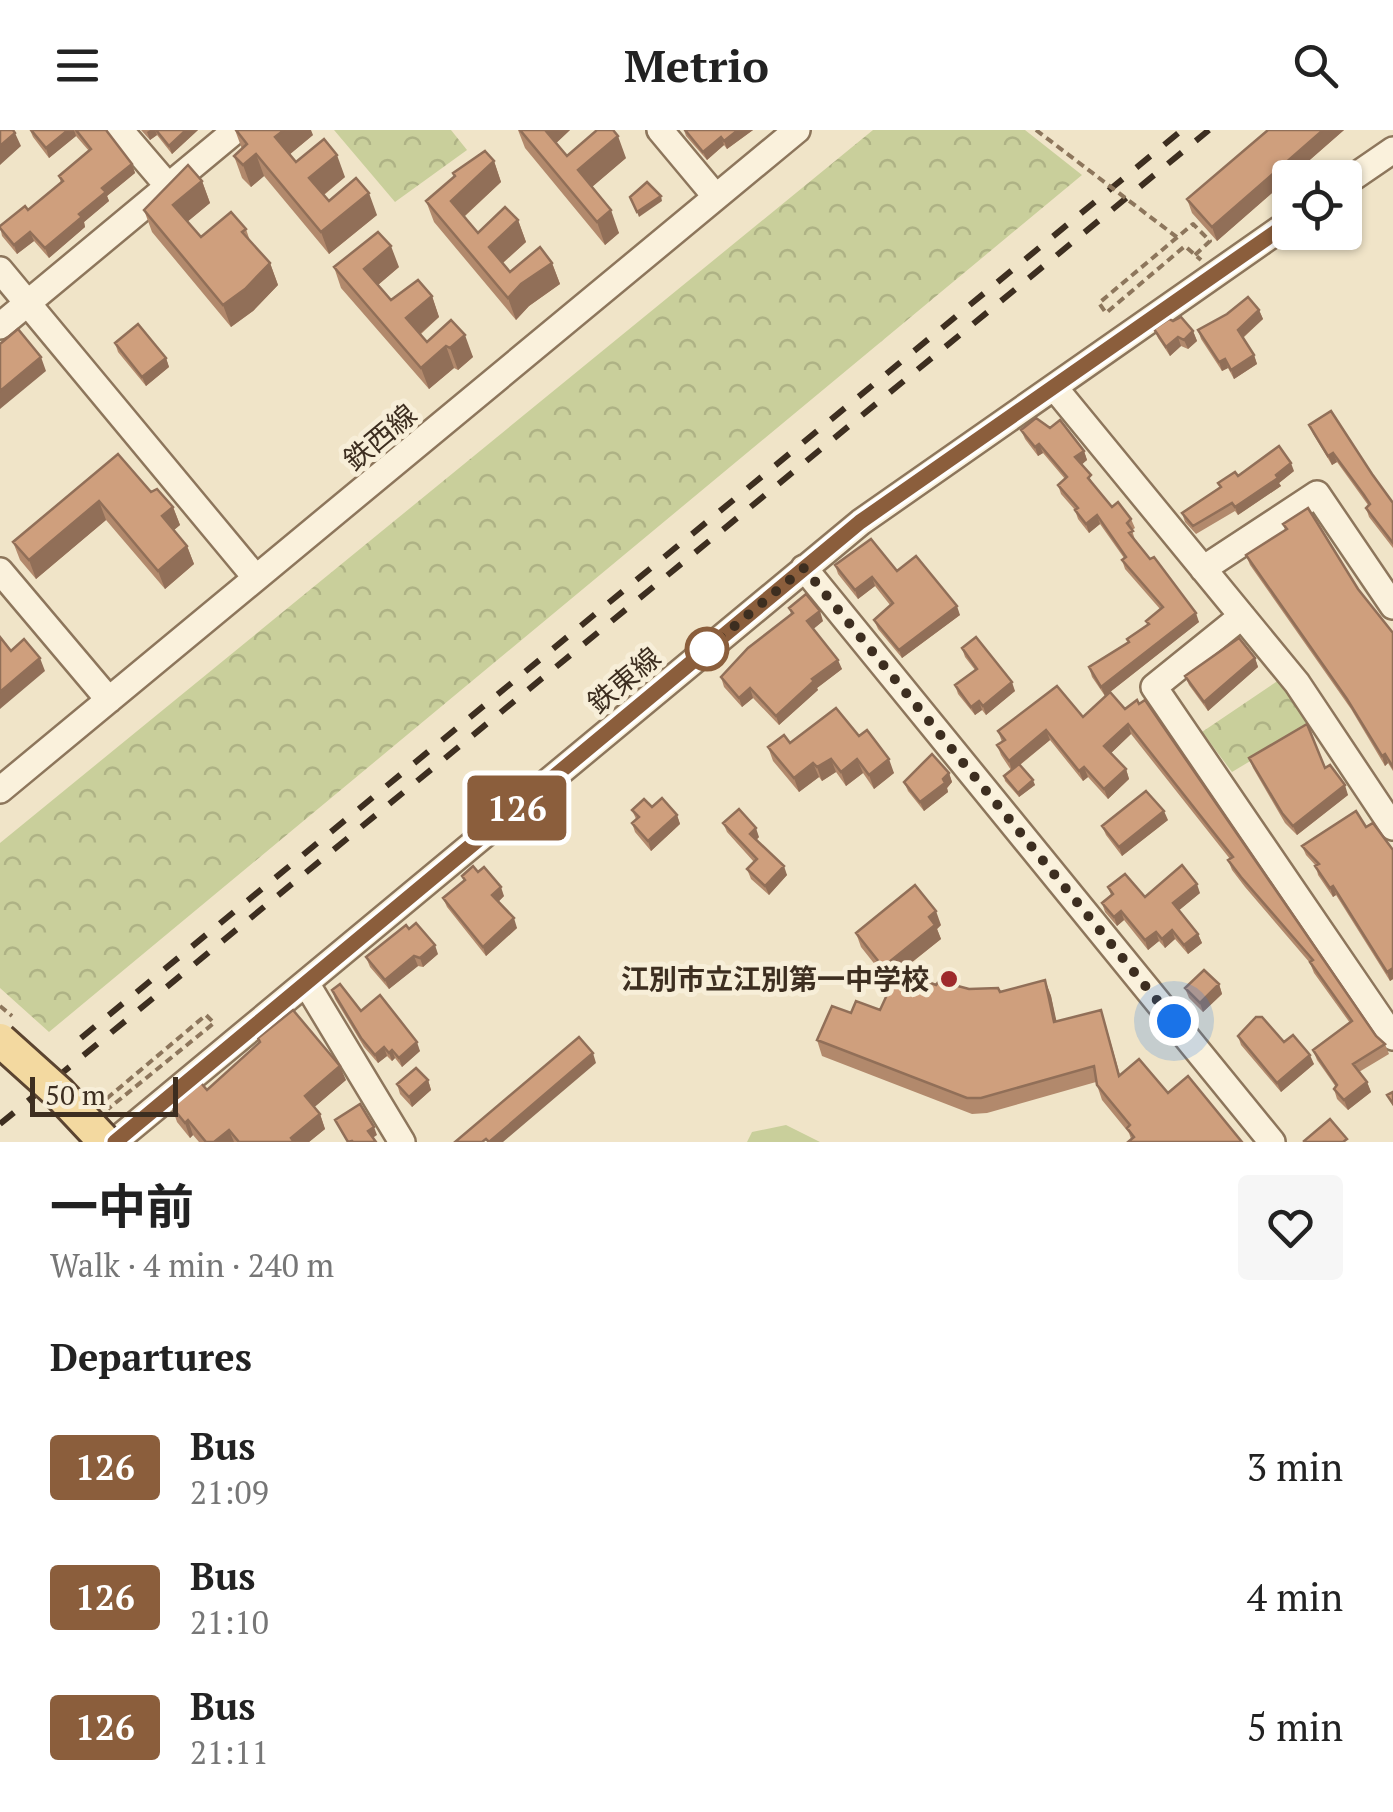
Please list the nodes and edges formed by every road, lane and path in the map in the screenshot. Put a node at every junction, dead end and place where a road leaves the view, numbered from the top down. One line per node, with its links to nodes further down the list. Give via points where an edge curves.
1 (120, 130): 8 (street)
2 (236, 130): 8 (street)
3 (660, 130): 9 (street)
4 (797, 130): 9 (street, 鉄西線)
5 (1036, 130): 11 (path, bridge)
6 (1393, 150): 7 (street)
7 (1362, 171)
8 (168, 186): 15 (street)
9 (716, 197): 21 (street, 鉄西線)
10 (1272, 235): 17 (street, 鉄東線)
11 (1178, 238): 12 (path, via 1193,224 1210,241); 12 (path, via 1098,303 1106,313 1185,246)
12 (1195, 254): 13 (path)
13 (1204, 263)
14 (0, 270): 15 (street)
15 (28, 303): 16 (street); 21 (street)
16 (0, 326)
17 (1054, 387): 18 (street, 鉄東線); 19 (street)
18 (804, 568): 27 (street, 鉄東線); 36 (street)
19 (1203, 569): 22 (street, via 1318,494); 23 (street)
20 (0, 571): 24 (street)
21 (256, 578): 24 (street, 鉄西線)
22 (1393, 606)
23 (1242, 616): 26 (street); 29 (street, via 1154,687)
24 (108, 700): 25 (street, 鉄西線)
25 (0, 790)
26 (1393, 827)
27 (306, 983): 33 (street, 鉄東線); 35 (street)
28 (0, 1006): 30 (path, bridge)
29 (1388, 1021)
30 (6, 1029): 32 (main road, bridge, via 59,1093)
31 (92, 1088): 32 (path, bridge, via 105,1100 206,1016 214,1023)
32 (105, 1127)
33 (144, 1133): 34 (street, 鉄東線)
34 (114, 1142)
35 (402, 1142)
36 (1272, 1142)

